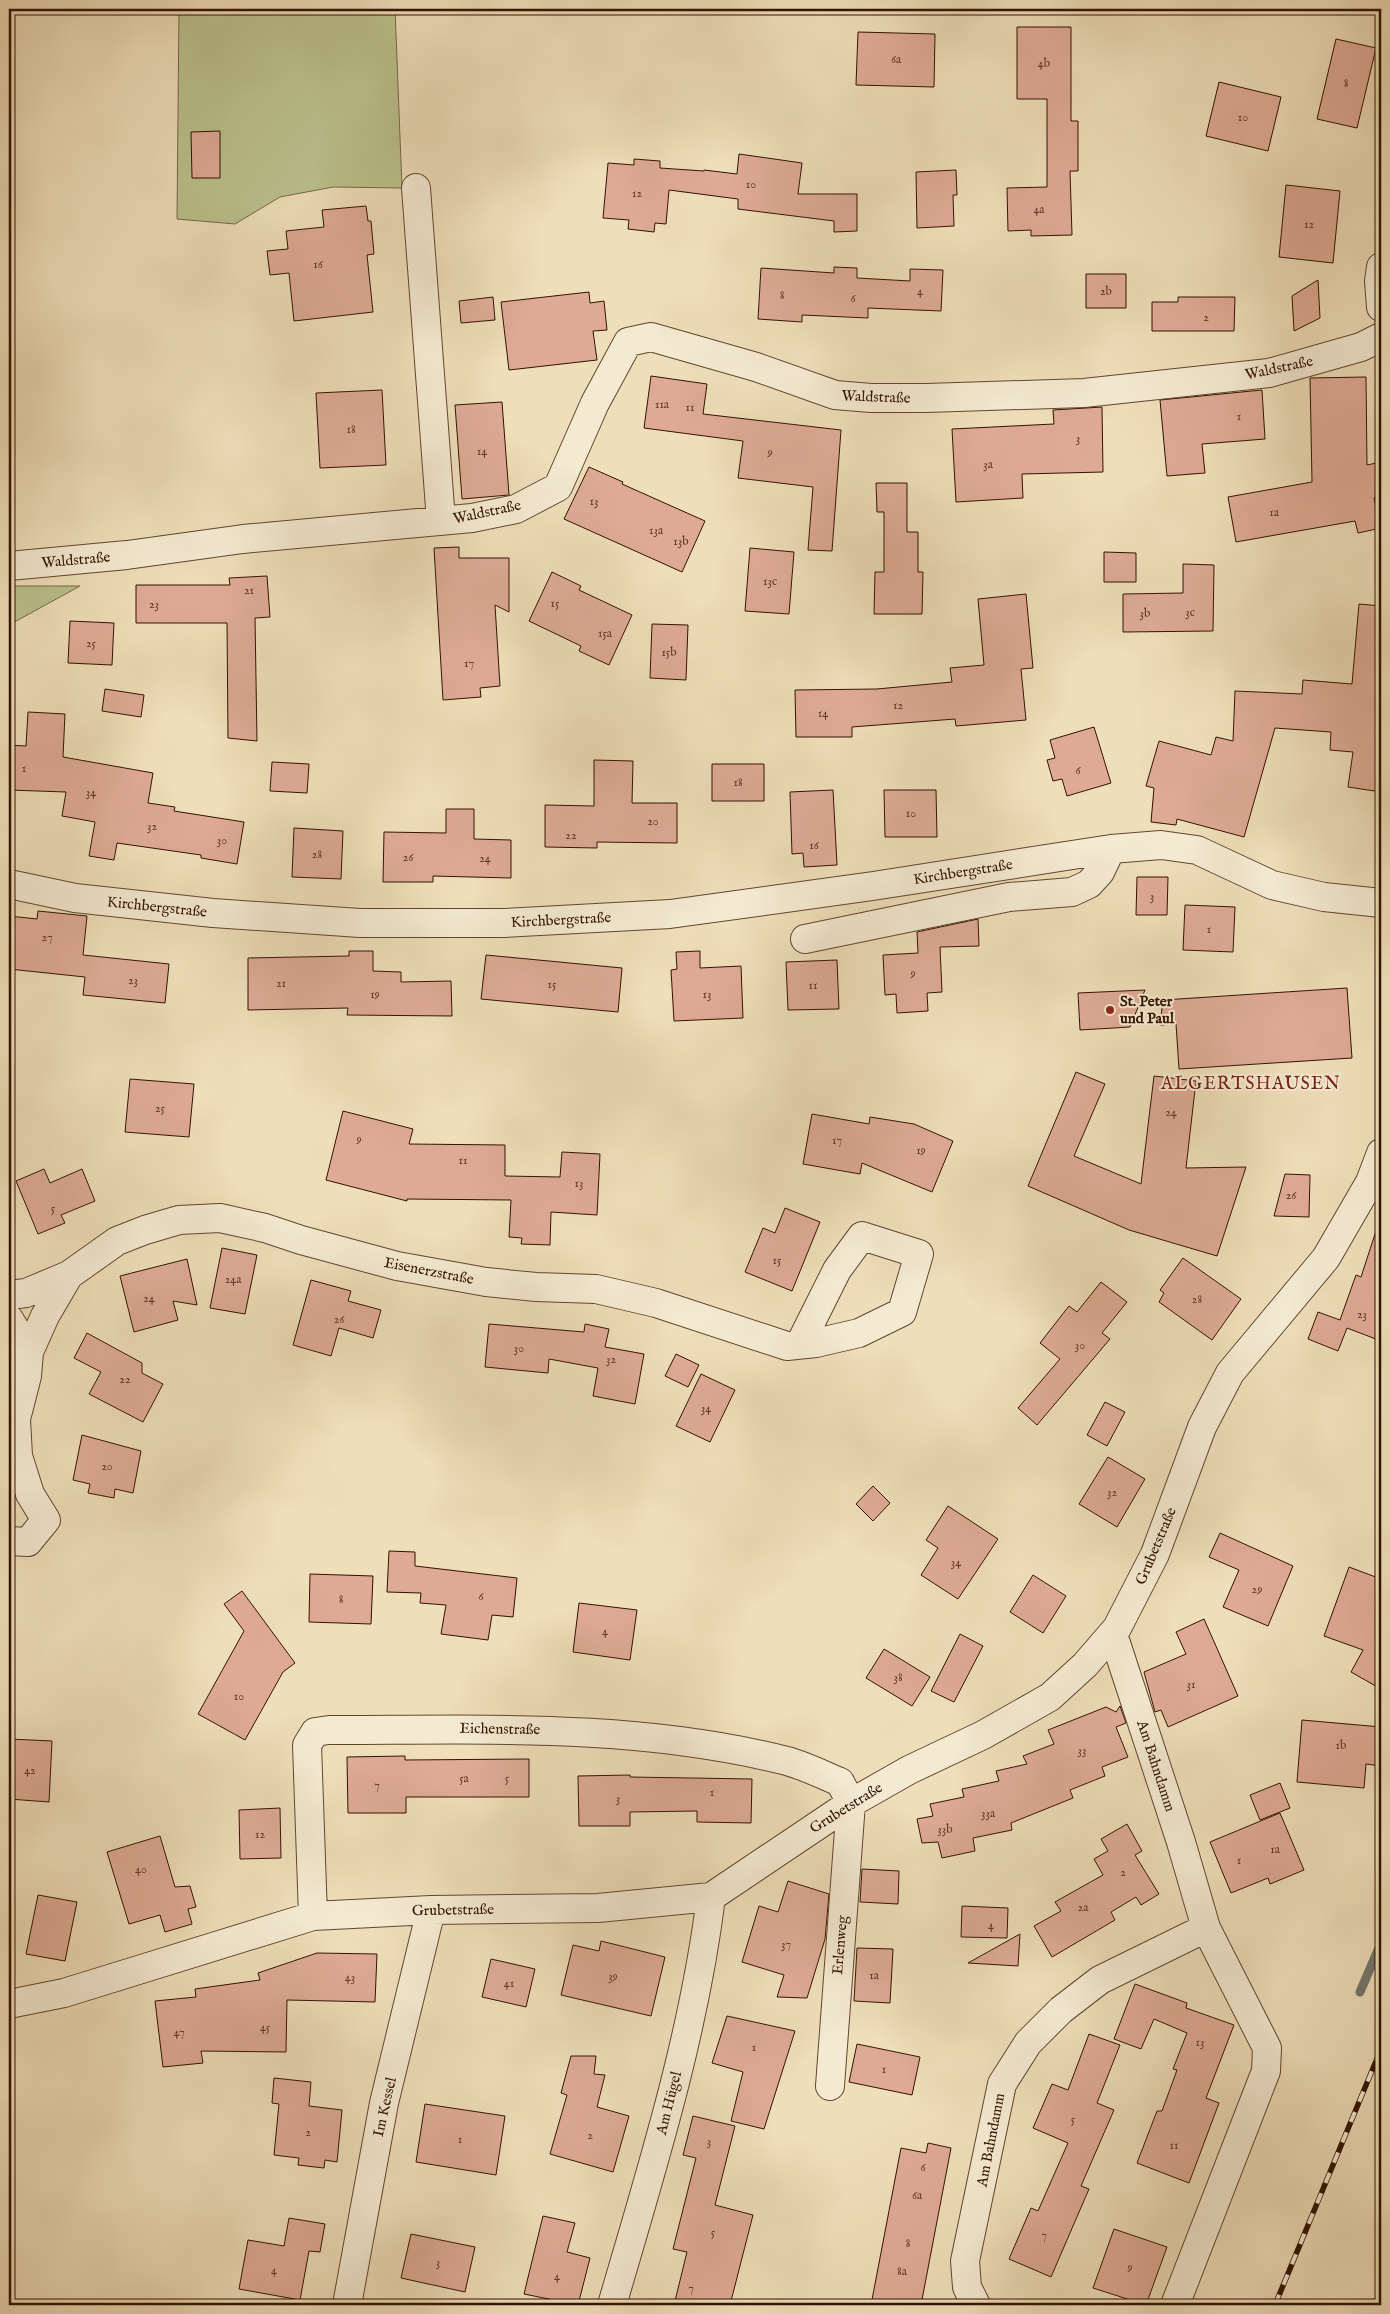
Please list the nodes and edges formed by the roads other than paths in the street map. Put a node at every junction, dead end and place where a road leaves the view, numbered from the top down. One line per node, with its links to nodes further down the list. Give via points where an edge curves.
1 (416, 188): 5 (street, Waldstraße)
2 (1381, 267): 3 (street)
3 (1381, 308)
4 (1381, 337): 5 (street, Waldstraße, via 1353,349 1269,374 1084,393 871,398 835,395 756,367 651,337 628,342 595,403 558,487 516,508)
5 (441, 521): 6 (street, Waldstraße, via 262,537 127,555)
6 (9, 566)
7 (1111, 849): 8 (street, Kirchbergstraße, via 670,914 504,923 360,923 213,913 75,898); 9 (street, Kirchbergstraße, via 1160,845 1197,850 1272,885 1324,897); 10 (street, via 1100,872 1089,884 1072,892 1009,897)
8 (9, 884)
9 (1381, 903)
10 (805, 939)
11 (1381, 1153): 19 (street, Grubetstraße, via 1370,1182 1326,1258 1230,1373 1202,1427 1155,1554)
12 (70, 1275): 13 (street, Eisenerzstraße, via 26,1293); 15 (street, Eisenerzstraße, via 117,1241 179,1220 220,1218 397,1266 486,1282 596,1289 656,1303 787,1346); 16 (street, Eisenerzstraße)
13 (9, 1295)
14 (9, 1319): 16 (street)
15 (800, 1344): 15 (street, Eisenerzstraße, via 859,1332 902,1312 919,1254 862,1236 837,1270)
16 (28, 1352): 17 (street, Eisenerzstraße, via 27,1376 16,1419)
17 (14, 1457): 18 (street, Eisenerzstraße, via 46,1520 28,1542)
18 (9, 1541)
19 (1113, 1634): 20 (street, Grubetstraße, via 1050,1697); 24 (street, Am Bahndamm)
20 (851, 1804): 21 (street, Grubetstraße); 23 (street, Eichenstraße, via 840,1782 788,1762 704,1745 602,1732 511,1728 315,1732 308,1745); 26 (street, Erlenweg)
21 (710, 1896): 22 (street, Grubetstraße, via 598,1908); 28 (street, Am Hügel, via 702,1957 667,2114)
22 (431, 1910): 23 (street, Grubetstraße); 27 (street, Im Kessel, via 384,2103)
23 (312, 1916): 25 (street, Grubetstraße, via 64,1993)
24 (1206, 1928): 29 (street, Am Bahndamm, via 1100,1980 1060,2010 1028,2042 1002,2084 965,2261 967,2287); 30 (street, Am Bahndamm, via 1267,2048 1266,2071)
25 (9, 2004)
26 (830, 2086)
27 (347, 2305)
28 (612, 2305)
29 (976, 2305)
30 (1175, 2305)

